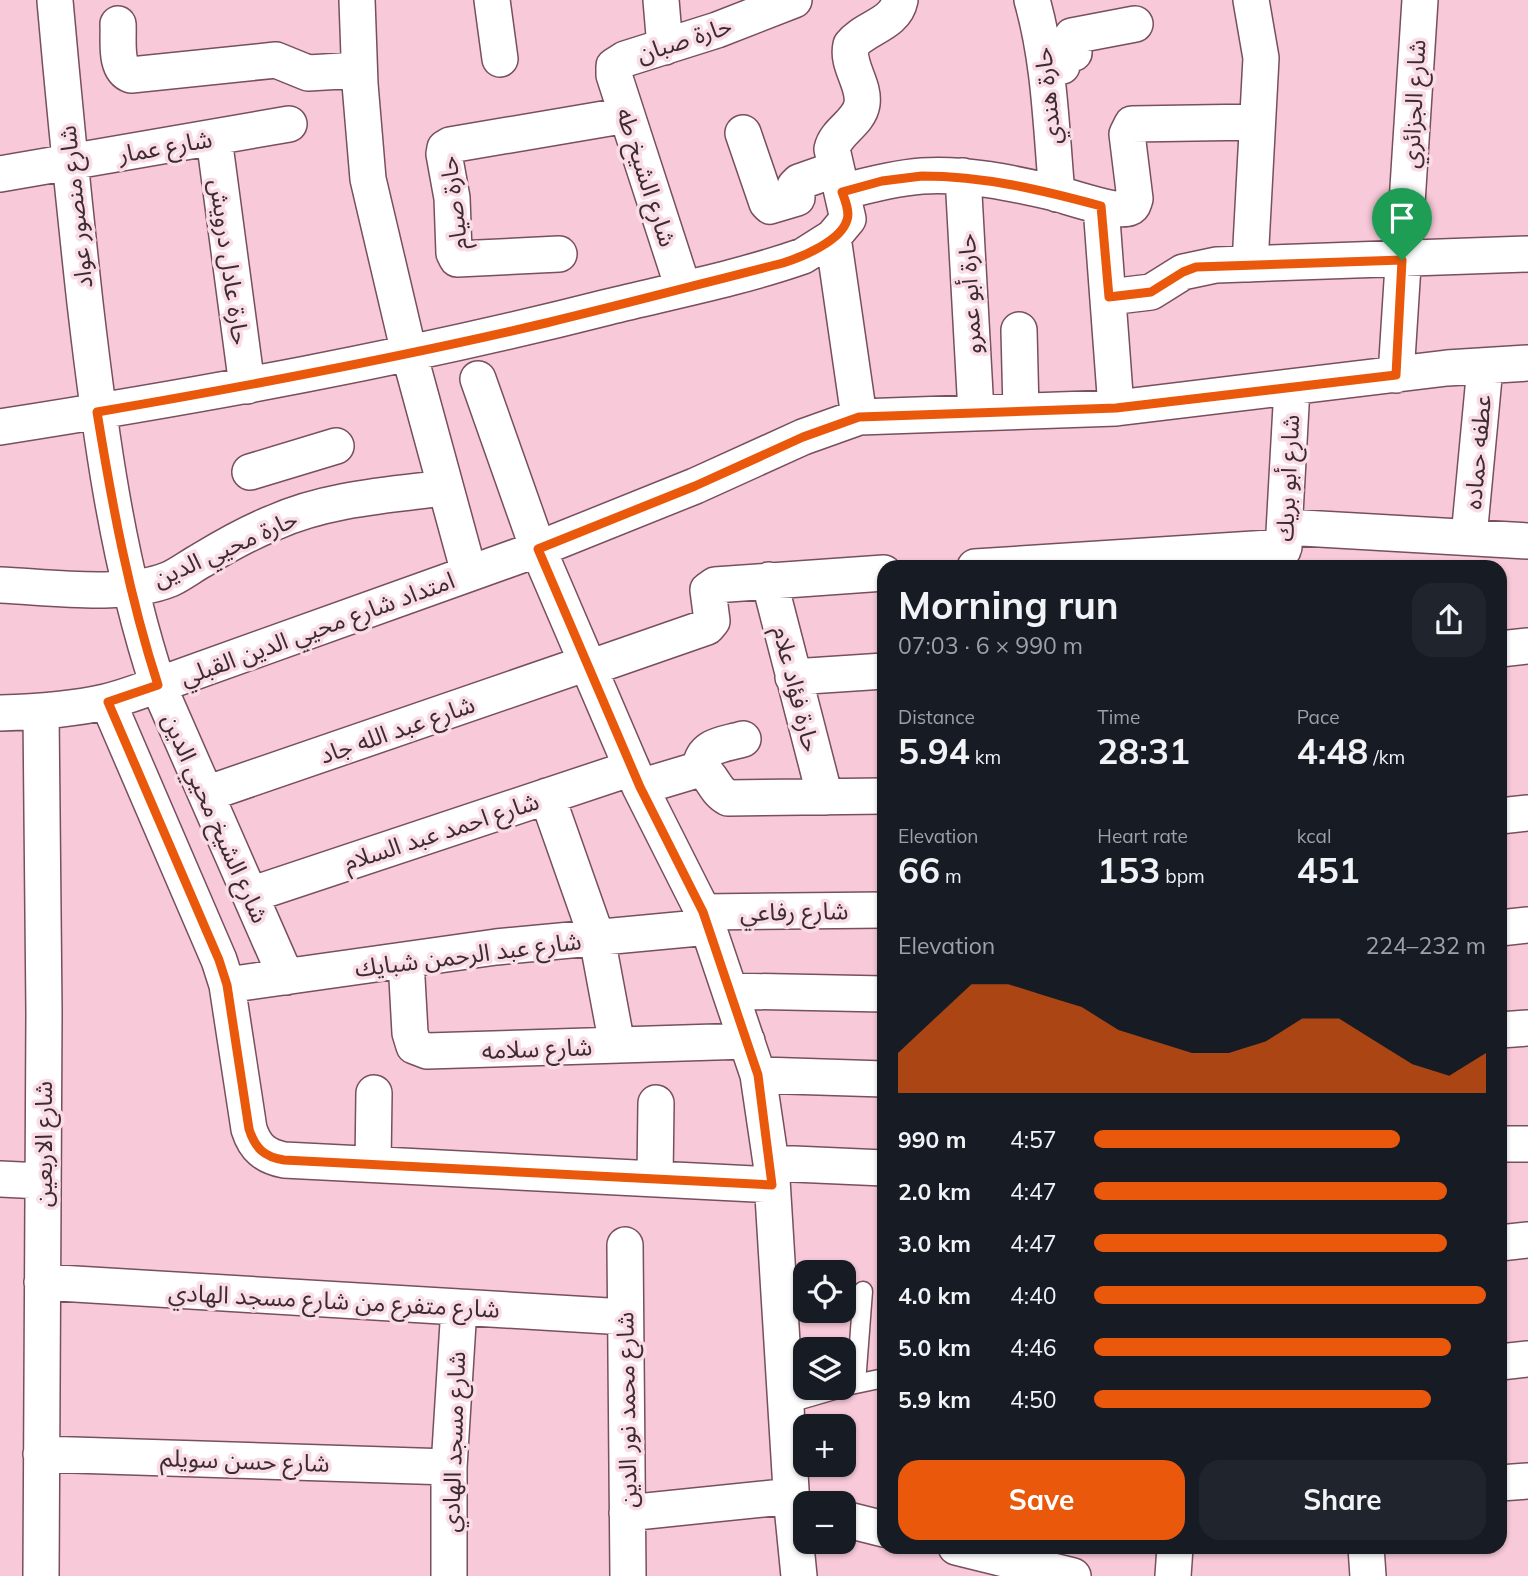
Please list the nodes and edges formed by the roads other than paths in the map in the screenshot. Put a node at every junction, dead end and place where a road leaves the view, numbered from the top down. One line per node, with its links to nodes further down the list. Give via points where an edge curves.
1 (357, 0): 16 (street)
2 (492, 0): 13 (street)
3 (661, 0): 12 (street)
4 (794, 0): 12 (street, حارة صبان)
5 (900, 0): 25 (street, via 891,17 851,45 862,107 834,141)
6 (1032, 0): 15 (street, حارة هندي)
7 (1251, 0): 18 (street, via 1261,58)
8 (1419, 0): 31 (street, شارع الجزائري)
9 (55, 1): 22 (street, شارع منصور عواد)
10 (118, 24): 16 (street, via 121,66 131,75 276,60 308,73)
11 (1135, 24): 15 (street, via 1071,36 1074,53 1062,56 1062,66)
12 (665, 47): 14 (street, حارة صبان)
13 (500, 60)
14 (614, 66): 17 (street, شارع الشيخ طه)
15 (1046, 69): 26 (street, حارة هندي)
16 (359, 70): 36 (street, via 368,179)
17 (627, 115): 29 (street, حارة صيام, via 445,148 457,259); 33 (street, شارع الشيخ طه)
18 (1257, 122): 27 (street, via 1132,124 1127,134 1135,200); 32 (street)
19 (289, 124): 21 (street, شارع عمار)
20 (743, 133): 25 (street, via 771,206 797,198 799,182)
21 (214, 138): 22 (street, شارع عمار); 41 (street, حارة عادل درويش)
22 (70, 163): 23 (street, شارع عمار); 45 (street, شارع منصور عواد)
23 (0, 174)
24 (963, 176): 25 (street); 26 (street); 46 (street, حارة أبو عمرو)
25 (839, 181): 28 (street, via 848,219)
26 (1057, 194): 27 (street)
27 (1117, 205): 34 (street)
28 (833, 237): 33 (street, via 818,249 783,263); 47 (street)
29 (559, 254)
30 (1528, 254): 31 (street)
31 (1402, 260): 32 (street); 39 (street, شارع الجزائري)
32 (1250, 264): 34 (street, via 1196,267 1151,292)
33 (683, 288): 36 (street)
34 (1109, 297): 43 (street)
35 (1019, 330): 44 (street)
36 (410, 353): 41 (street); 52 (street)
37 (1528, 363): 38 (street, امتداد شارع محيي الدين القبلي)
38 (1485, 367): 39 (street, امتداد شارع محيي الدين القبلي); 54 (street, عطفه حماده)
39 (1396, 375): 42 (street, امتداد شارع محيي الدين القبلي)
40 (478, 379): 57 (street)
41 (247, 386): 45 (street)
42 (1292, 388): 43 (street, امتداد شارع محيي الدين القبلي); 56 (street, شارع أبو بريك)
43 (1116, 408): 44 (street, امتداد شارع محيي الدين القبلي)
44 (1021, 411): 46 (street, امتداد شارع محيي الدين القبلي)
45 (97, 412): 48 (street); 63 (street, شارع الشيخ محيي الدين)
46 (976, 412): 47 (street, امتداد شارع محيي الدين القبلي)
47 (859, 417): 57 (street, امتداد شارع محيي الدين القبلي)
48 (0, 427)
49 (337, 446): 50 (street)
50 (293, 459): 51 (street); 53 (street)
51 (250, 472)
52 (445, 488): 53 (street, حارة محيي الدين, via 377,496); 59 (street)
53 (310, 511): 63 (street, حارة محيي الدين, via 240,538 169,579)
54 (1469, 537): 55 (street); 56 (street)
55 (1528, 541)
56 (1284, 547): 58 (street)
57 (538, 549): 59 (street, امتداد شارع محيي الدين القبلي); 66 (street)
58 (1083, 560)
59 (469, 573): 69 (street, امتداد شارع محيي الدين القبلي)
60 (877, 573): 61 (street)
61 (769, 580): 66 (street, شارع عبد الله جاد, via 710,586 712,621 707,626); 68 (street, حارة فؤاد علام)
62 (0, 585): 63 (street, حارة محيي الدين)
63 (130, 588): 69 (street, شارع الشيخ محيي الدين)
64 (1528, 646): 65 (street)
65 (1507, 648)
66 (588, 665): 75 (street); 76 (street, شارع عبد الله جاد)
67 (877, 671): 68 (street)
68 (793, 677): 79 (street, حارة فؤاد علام)
69 (158, 685): 70 (street, امتداد شارع محيي الدين القبلي); 76 (street, شارع الشيخ محيي الدين)
70 (108, 702): 71 (street, امتداد شارع محيي الدين القبلي); 90 (street)
71 (41, 712): 72 (street, امتداد شارع محيي الدين القبلي); 108 (street, شارع الاربعين)
72 (0, 713)
73 (743, 738): 74 (street, via 708,749)
74 (700, 769): 75 (street, شارع احمد عبد السلام); 79 (street, via 707,772 720,795 728,798)
75 (636, 778): 77 (street, شارع احمد عبد السلام); 84 (street)
76 (206, 794): 82 (street, شارع الشيخ محيي الدين)
77 (547, 796): 82 (street, شارع احمد عبد السلام); 87 (street)
78 (877, 796): 79 (street)
79 (825, 797)
80 (1528, 813): 81 (street)
81 (1507, 815)
82 (250, 894): 89 (street, شارع الشيخ محيي الدين)
83 (877, 910): 84 (street, شارع رفاعي)
84 (706, 920): 87 (street, شارع عبد الرحمن شبايك); 91 (street)
85 (1528, 925): 86 (street)
86 (1507, 927)
87 (597, 938): 88 (street, شارع عبد الرحمن شبايك); 96 (street)
88 (406, 960): 89 (street, شارع عبد الرحمن شبايك); 96 (street, شارع سلامه, via 414,1046 427,1051)
89 (286, 977): 90 (street, شارع عبد الرحمن شبايك)
90 (227, 985): 103 (street, via 249,1129 261,1151 284,1160)
91 (731, 991): 92 (street); 95 (street)
92 (877, 994)
93 (1528, 1028): 94 (street)
94 (1507, 1030)
95 (747, 1041): 96 (street, شارع سلامه); 97 (street)
96 (617, 1045)
97 (758, 1075): 98 (street); 105 (street)
98 (877, 1079)
99 (374, 1093): 103 (street)
100 (656, 1103): 106 (street)
101 (1507, 1144): 102 (street)
102 (1528, 1144)
103 (373, 1164): 106 (street)
104 (877, 1168): 105 (street)
105 (771, 1174): 106 (street); 122 (street)
106 (655, 1178)
107 (0, 1179): 108 (street)
108 (42, 1181): 112 (street, شارع الاربعين)
109 (1528, 1240): 110 (street)
110 (1507, 1242)
111 (625, 1245): 115 (street, شارع محمد نور الدين)
112 (42, 1282): 114 (street, شارع متفرع من شارع مسجد الهادي); 123 (street, شارع الاربعين)
113 (863, 1291): 116 (lane)
114 (458, 1307): 115 (street, شارع متفرع من شارع مسجد الهادي); 124 (street, شارع مسجد الهادي)
115 (625, 1317): 129 (street, شارع محمد نور الدين)
116 (855, 1337)
117 (1528, 1359): 118 (street)
118 (1507, 1361)
119 (877, 1380): 120 (lane)
120 (856, 1384)
121 (800, 1400): 122 (lane)
122 (786, 1404): 127 (street)
123 (41, 1454): 124 (street, شارع حسن سويلم); 136 (street, شارع الاربعين)
124 (449, 1467): 137 (street, شارع مسجد الهادي)
125 (1528, 1481): 126 (street)
126 (1507, 1482)
127 (795, 1491)
128 (793, 1504): 129 (street)
129 (628, 1513): 138 (street, شارع محمد نور الدين)
130 (856, 1522): 131 (street)
131 (877, 1527)
132 (798, 1554): 139 (street)
133 (984, 1554): 140 (street)
134 (1175, 1554): 141 (street)
135 (1366, 1554): 142 (street)
136 (41, 1576)
137 (449, 1576)
138 (628, 1576)
139 (799, 1576)
140 (1073, 1576)
141 (1173, 1576)
142 (1368, 1576)

